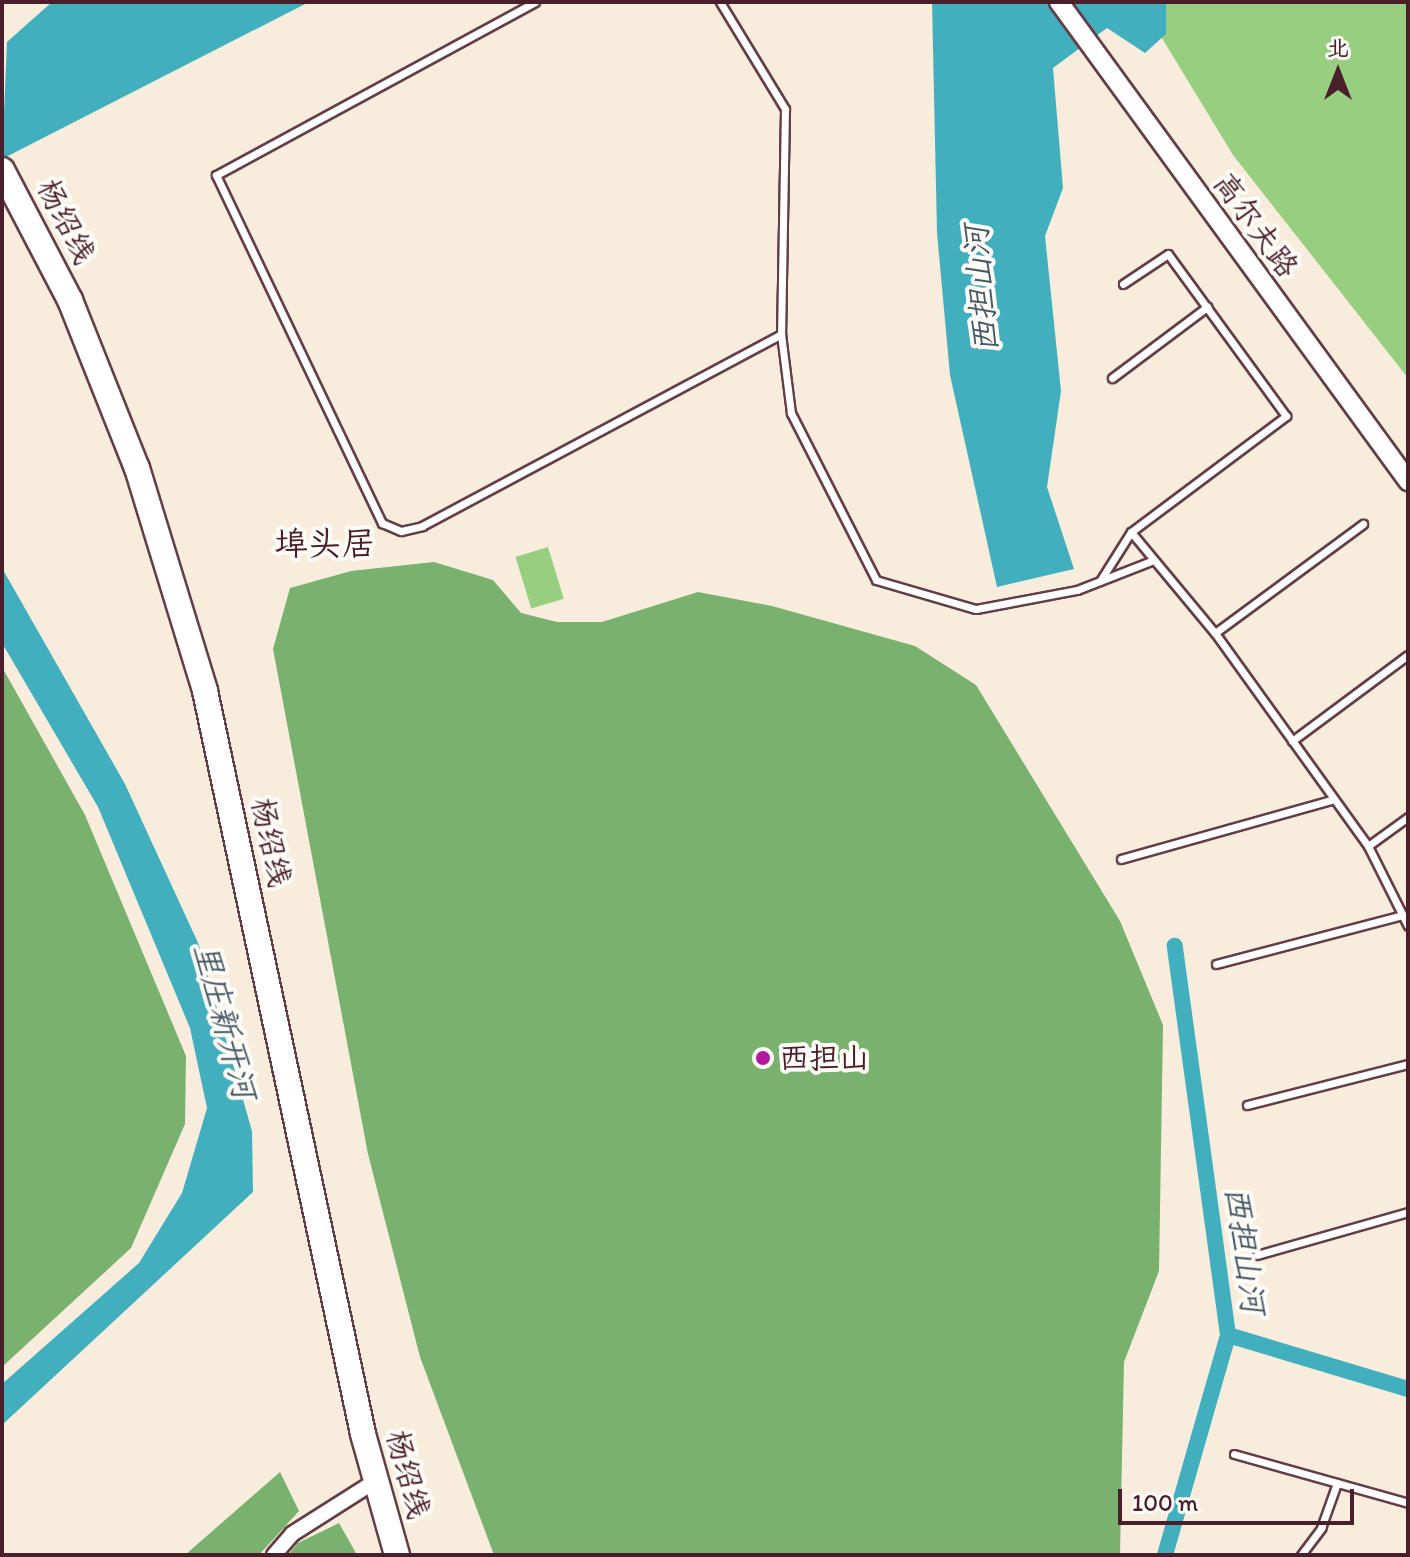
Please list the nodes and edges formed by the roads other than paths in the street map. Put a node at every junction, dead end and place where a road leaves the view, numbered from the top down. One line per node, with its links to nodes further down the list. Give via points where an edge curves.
1 (535, 2): 7 (lane, via 216,175 382,523 401,531 422,526)
2 (720, 2): 7 (lane, via 785,109)
3 (1059, 2): 9 (street, 高尔夫路)
4 (6, 177): 29 (main road, 杨绍线, via 70,300 137,468 205,691)
5 (1123, 284): 6 (lane, via 1168,254)
6 (1207, 307): 8 (lane); 11 (lane, via 1286,416)
7 (781, 334): 13 (lane, via 791,413 876,580 976,609)
8 (1112, 378)
9 (1408, 481)
10 (1363, 524): 14 (lane)
11 (1131, 532): 12 (lane); 13 (lane)
12 (1151, 561): 13 (lane); 14 (lane)
13 (1100, 581)
14 (1215, 633): 16 (lane)
15 (1408, 655): 16 (lane)
16 (1292, 741): 17 (lane)
17 (1331, 800): 19 (lane); 20 (lane)
18 (1408, 817): 19 (lane)
19 (1368, 846): 21 (lane)
20 (1121, 859)
21 (1403, 915): 22 (lane); 23 (lane)
22 (1408, 926)
23 (1216, 964)
24 (1408, 1064): 25 (lane)
25 (1247, 1105)
26 (1408, 1212): 27 (lane)
27 (1257, 1255)
28 (1234, 1454): 30 (lane)
29 (377, 1480): 32 (street, via 292,1534); 33 (main road, 杨绍线)
30 (1337, 1483): 31 (lane); 34 (lane, via 1321,1528)
31 (1408, 1503)
32 (274, 1555)
33 (397, 1555)
34 (1301, 1555)

